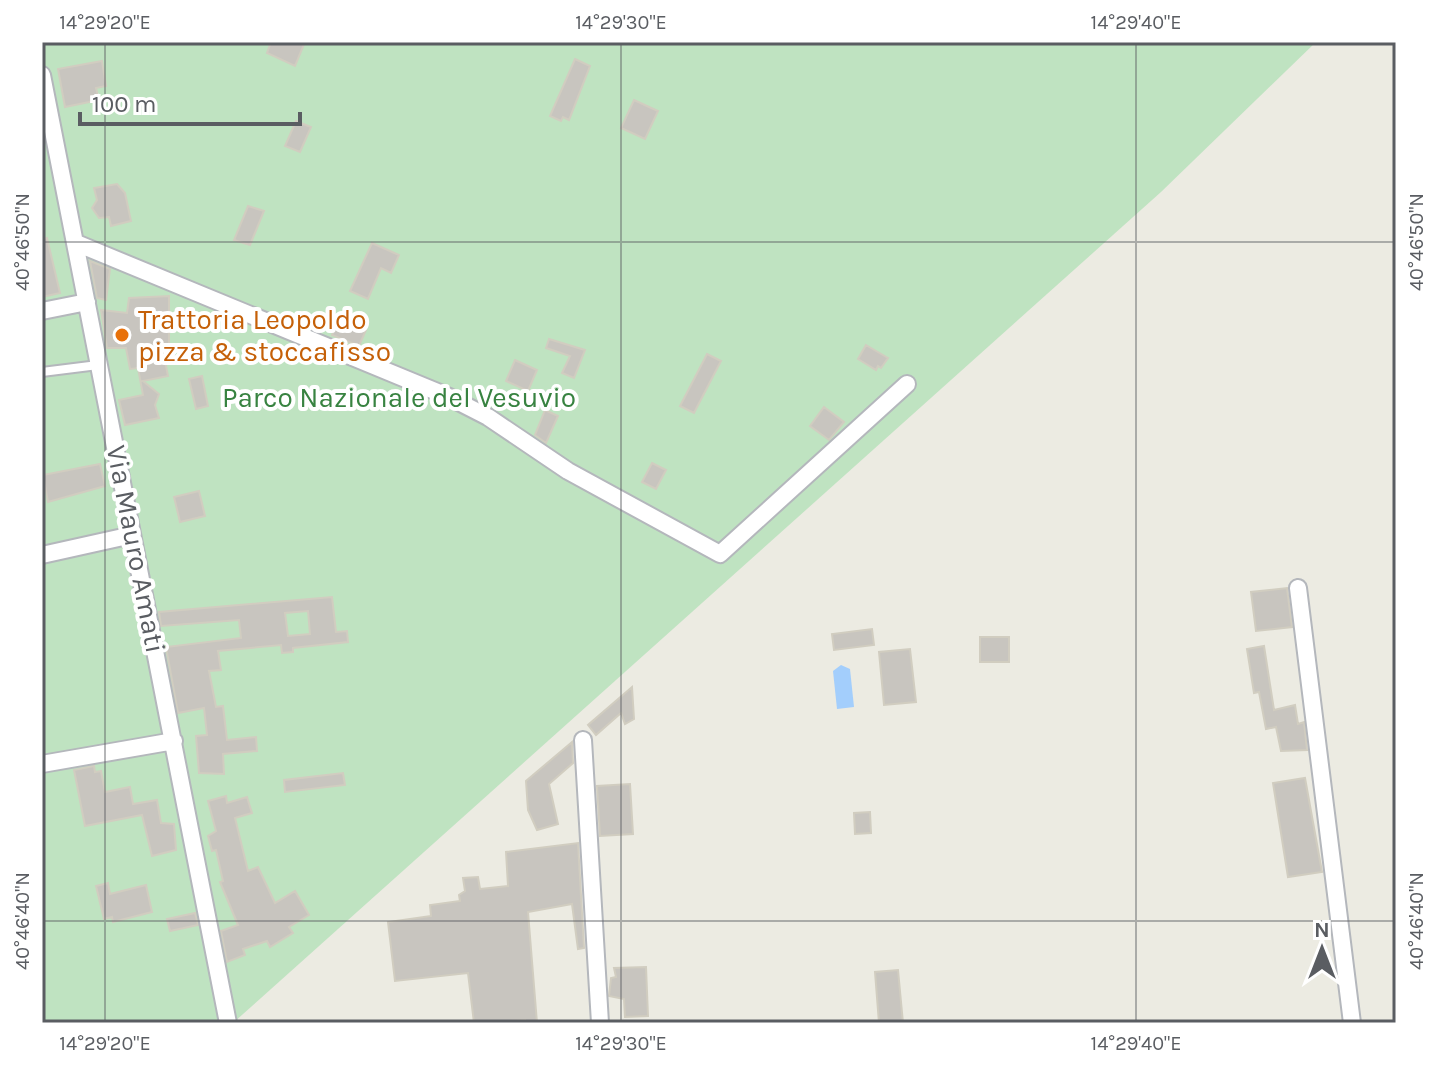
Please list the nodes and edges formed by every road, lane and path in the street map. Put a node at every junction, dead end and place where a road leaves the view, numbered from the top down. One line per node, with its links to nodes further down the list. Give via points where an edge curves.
1 (42, 75): 2 (street, Via Mauro Amati)
2 (48, 133): 3 (street, Via Mauro Amati)
3 (76, 243): 4 (street, Via Mauro Amati); 8 (street, via 447,396 568,471 720,554)
4 (87, 302): 5 (street); 6 (street, Via Mauro Amati)
5 (42, 311)
6 (99, 365): 7 (lane); 9 (street, Via Mauro Amati)
7 (42, 372)
8 (907, 384)
9 (132, 535): 10 (street); 13 (street, Via Mauro Amati)
10 (42, 555)
11 (1298, 588): 17 (street)
12 (583, 740): 16 (street)
13 (174, 741): 14 (street); 15 (street, Via Mauro Amati)
14 (42, 764)
15 (228, 1023)
16 (600, 1023)
17 (1352, 1023)

